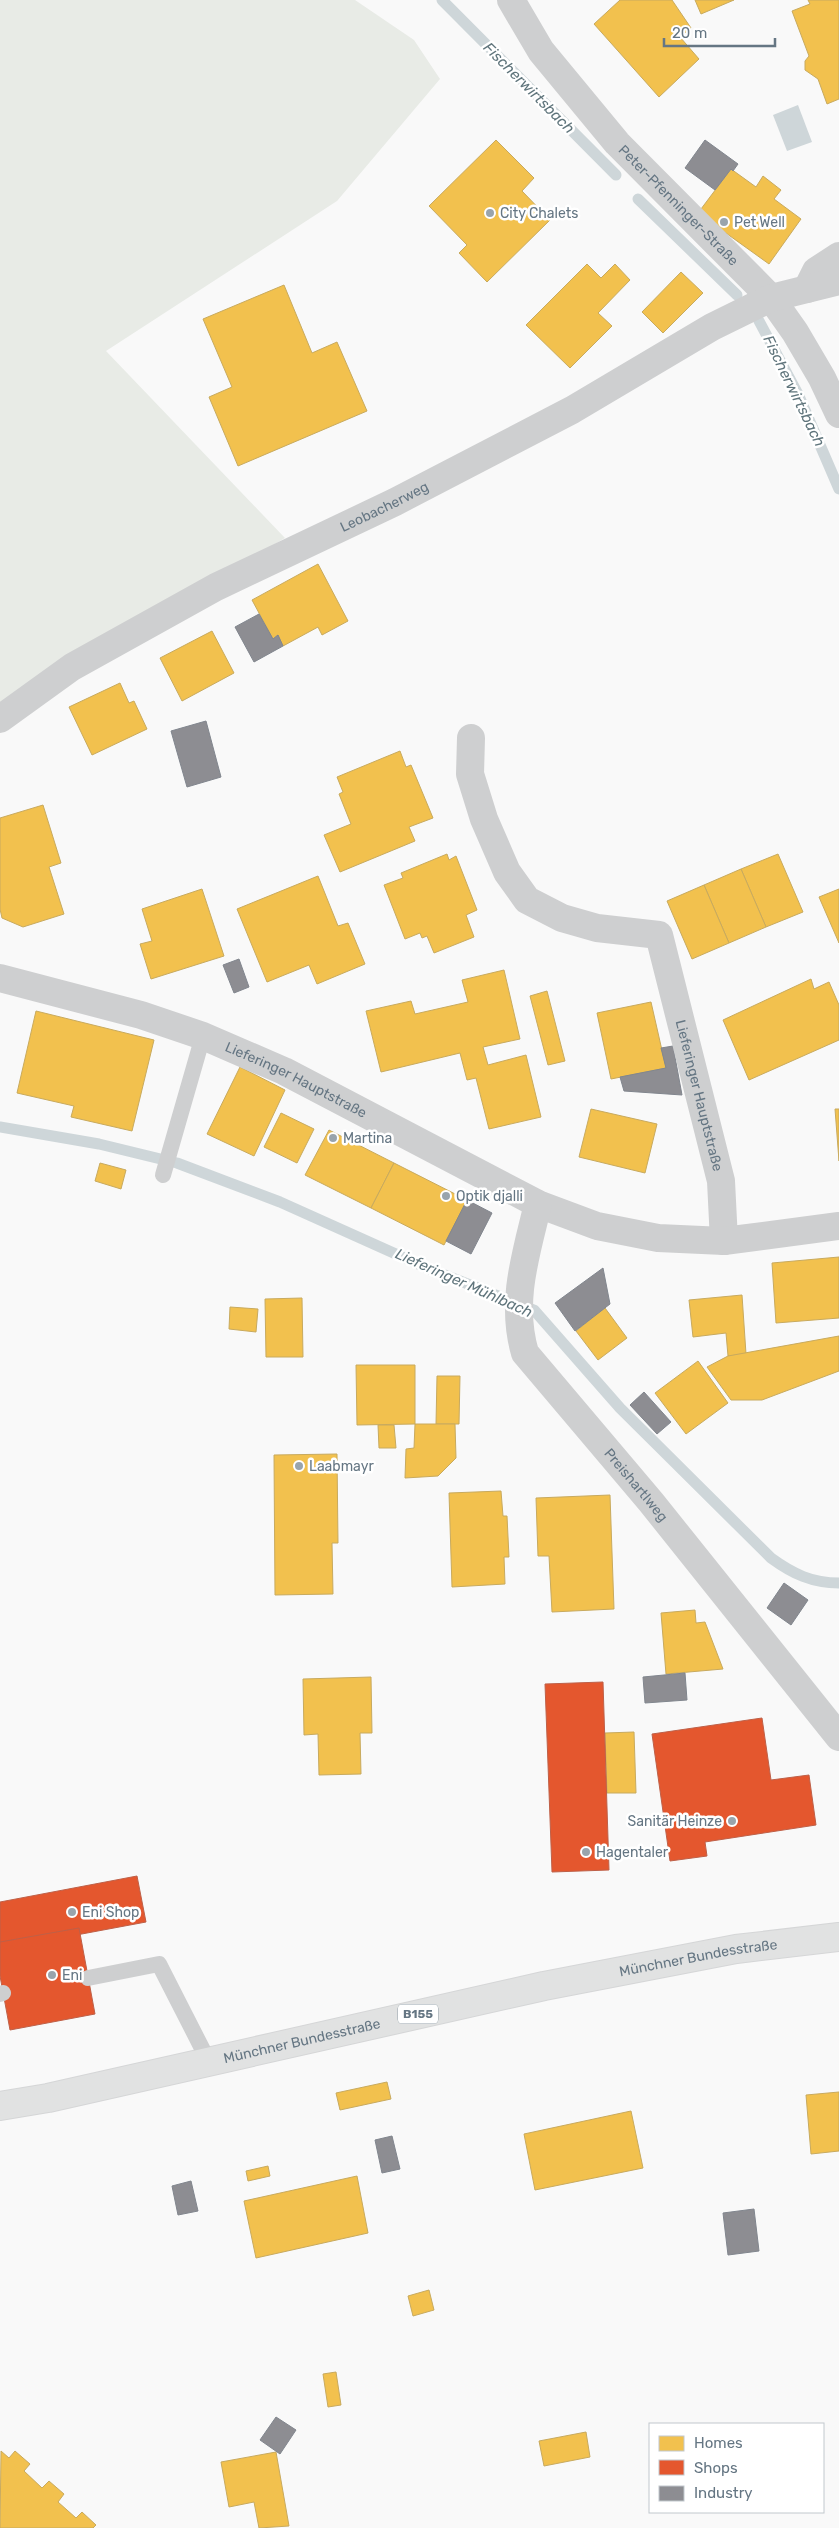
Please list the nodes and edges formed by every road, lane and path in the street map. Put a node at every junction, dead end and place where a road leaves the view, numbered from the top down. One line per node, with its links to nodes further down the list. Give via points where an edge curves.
1 (511, 0): 5 (street, Peter-Pfenninger-Straße, via 542,51 617,143)
2 (839, 256): 4 (street, via 816,271)
3 (839, 281): 4 (street, Leobacherweg)
4 (807, 289): 5 (street, Leobacherweg)
5 (771, 298): 6 (street, Peter-Pfenninger-Straße, via 822,378); 7 (street, Leobacherweg, via 712,327 572,410 431,484 216,587 72,668)
6 (839, 414)
7 (0, 720)
8 (471, 738): 14 (street, Lieferinger Hauptstraße, via 470,774 484,819 507,872 527,900 562,918 597,928 659,935 721,1181)
9 (0, 978): 10 (street, Lieferinger Hauptstraße, via 141,1015)
10 (203, 1036): 11 (lane); 12 (street, Lieferinger Hauptstraße, via 284,1071)
11 (163, 1176)
12 (538, 1204): 14 (street, Lieferinger Hauptstraße, via 597,1226 658,1238); 15 (street, Preishartlweg, via 519,1284 518,1322 525,1353 651,1502)
13 (839, 1226): 14 (street, Lieferinger Hauptstraße)
14 (724, 1241)
15 (839, 1737)
16 (839, 1937): 18 (main road, Münchner Bundesstraße / B155, via 736,1949 544,1986)
17 (88, 1978): 18 (lane, via 158,1964)
18 (209, 2062): 19 (main road, Münchner Bundesstraße / B155)
19 (0, 2106)

